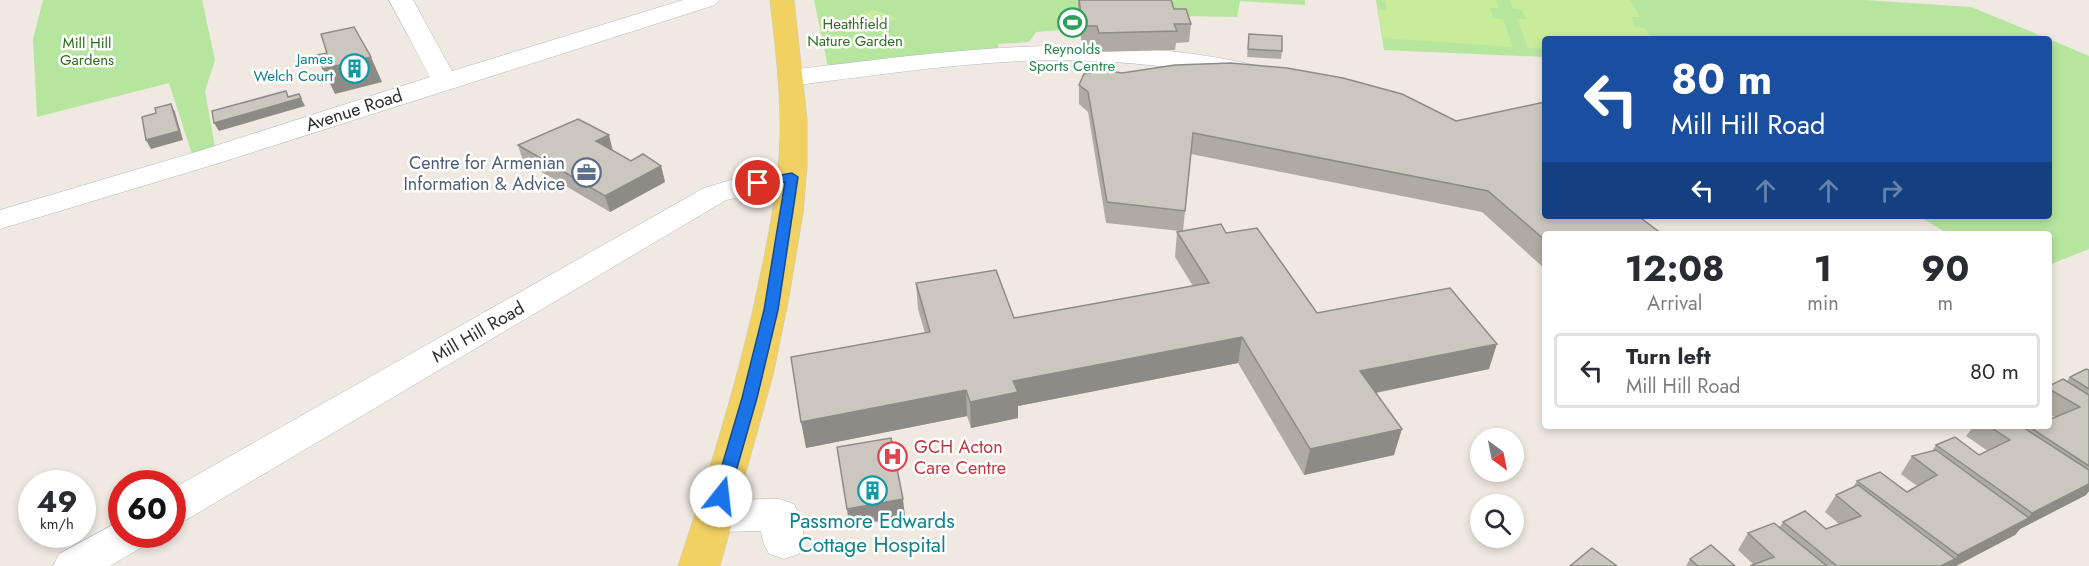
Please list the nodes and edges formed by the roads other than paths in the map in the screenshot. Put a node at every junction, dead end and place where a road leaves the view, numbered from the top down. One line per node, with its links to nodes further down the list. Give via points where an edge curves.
1 (401, 0): 6 (street)
2 (707, 0): 6 (street, Avenue Road)
3 (782, 0): 5 (main road)
4 (1270, 75): 5 (street, via 1220,65 1130,56 1022,54)
5 (790, 78): 7 (main road)
6 (446, 81): 8 (street, Avenue Road)
7 (792, 177): 9 (street, Mill Hill Road, via 715,194); 10 (main road, via 771,310)
8 (0, 220)
9 (186, 501)
10 (715, 516): 11 (street, via 780,515); 14 (main road)
11 (784, 542)
12 (108, 546): 13 (street)
13 (74, 566)
14 (699, 566)

